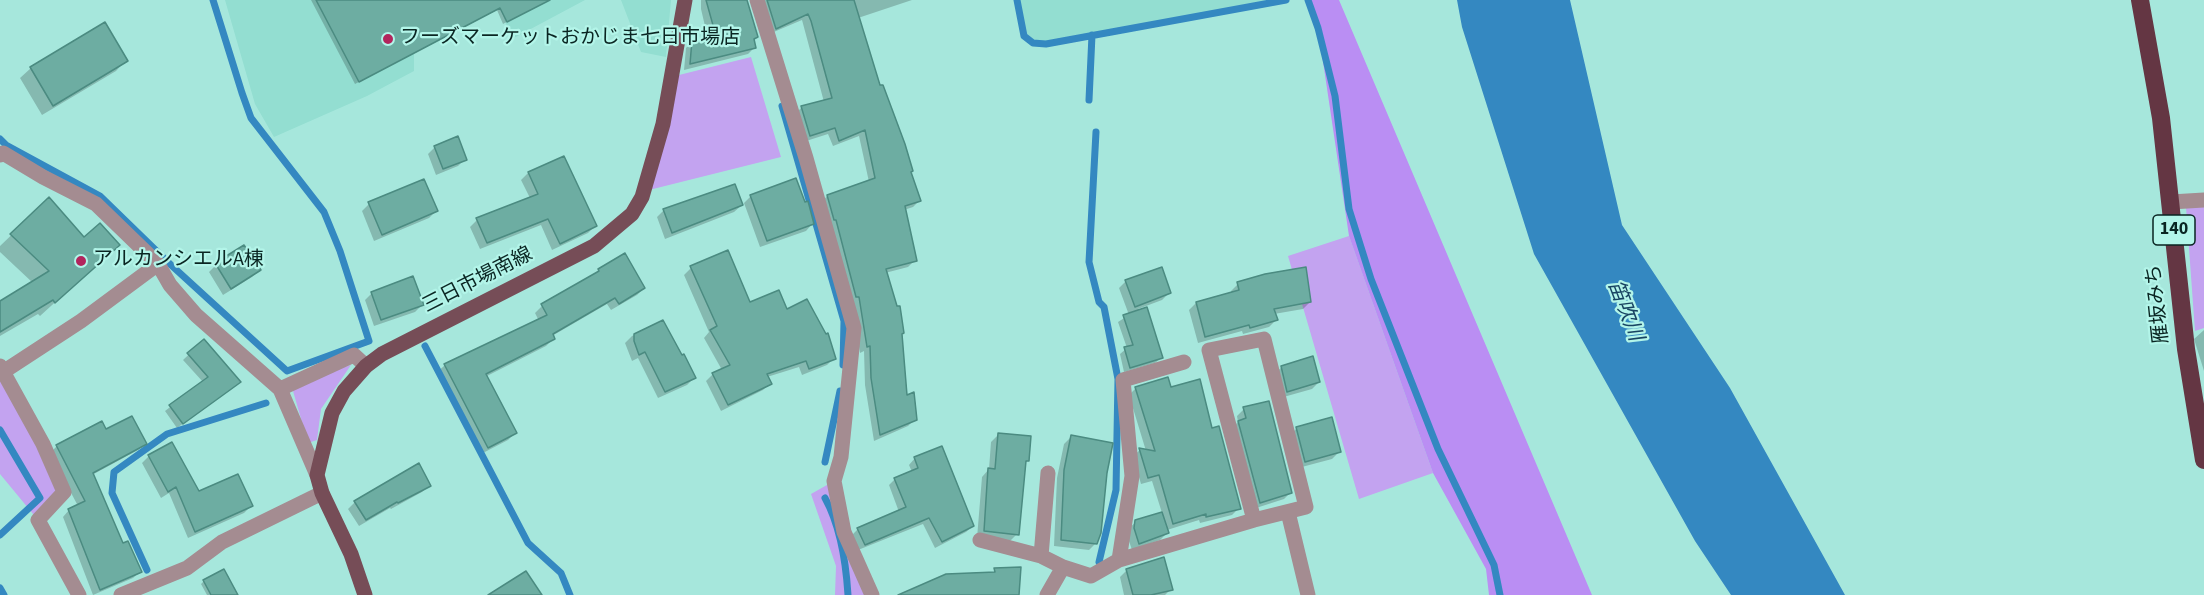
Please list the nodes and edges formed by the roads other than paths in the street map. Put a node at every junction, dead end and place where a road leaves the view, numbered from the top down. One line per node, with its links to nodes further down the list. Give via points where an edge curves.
1 (685, 0): 9 (main road, 三日市場南線, via 663,124 642,197 632,214 594,246 408,340)
2 (757, 0): 25 (street, via 854,328 841,457 834,481 844,532)
3 (2140, 0): 6 (highway, 雁坂みち / 140)
4 (0, 154): 7 (street, via 96,204)
5 (2204, 200): 6 (street)
6 (2171, 202): 12 (highway, 雁坂みち / 140, via 2186,349)
7 (158, 264): 10 (street, via 81,321); 11 (street, via 196,315)
8 (1184, 362): 20 (street, via 1123,380 1132,476)
9 (366, 366): 11 (street, via 354,355); 14 (main road, 三日市場南線, via 332,412)
10 (2, 369): 22 (street, via 64,492 38,520)
11 (280, 389): 14 (street)
12 (2204, 460)
13 (1048, 473): 19 (street)
14 (317, 475): 15 (main road, 三日市場南線)
15 (322, 493): 23 (street, via 222,542 187,568); 24 (main road, 三日市場南線, via 351,554)
16 (1288, 512): 17 (street); 17 (street, via 1305,507 1264,339 1209,350); 27 (street)
17 (1254, 520): 20 (street)
18 (980, 540): 19 (street)
19 (1041, 556): 21 (street)
20 (1119, 560): 21 (street, via 1091,576)
21 (1063, 567): 26 (street)
22 (79, 595)
23 (121, 595)
24 (365, 595)
25 (872, 595)
26 (1047, 595)
27 (1308, 595)

